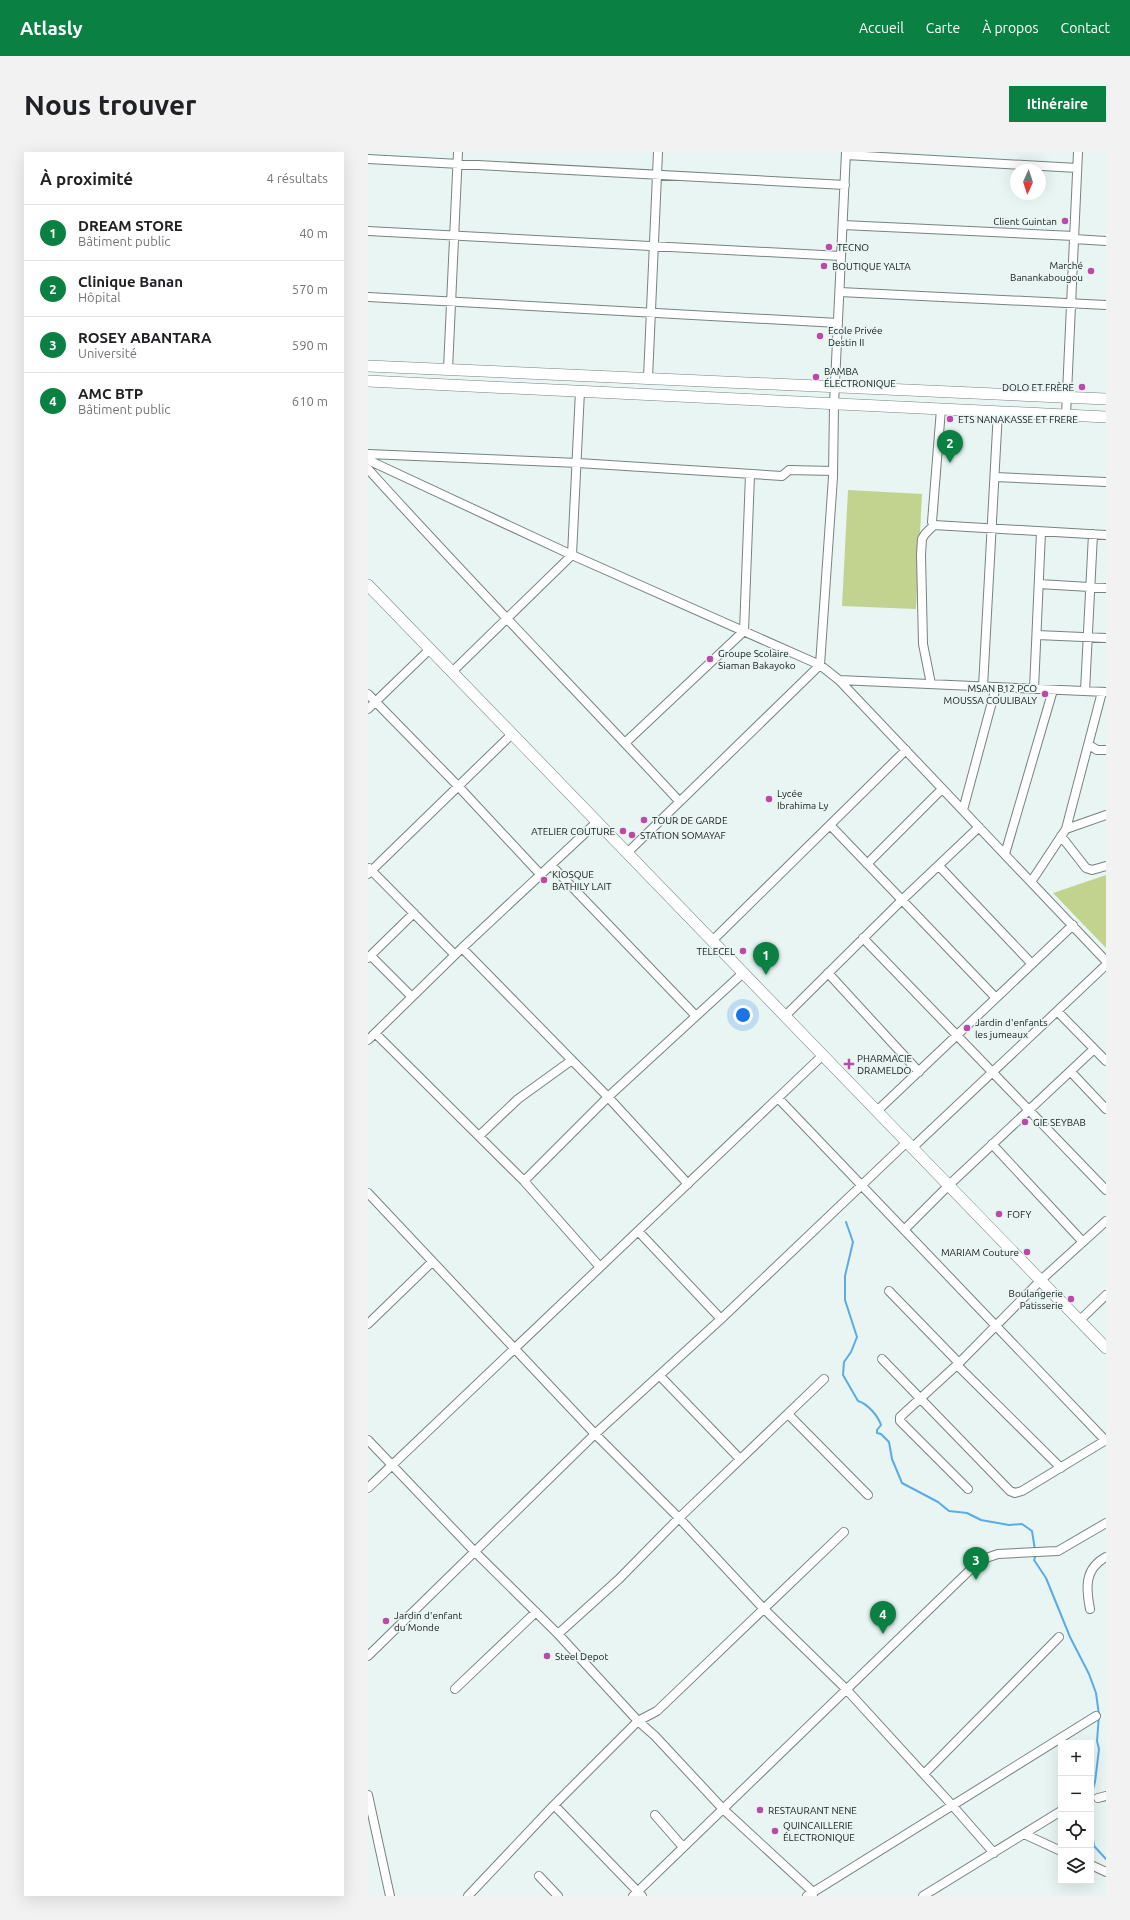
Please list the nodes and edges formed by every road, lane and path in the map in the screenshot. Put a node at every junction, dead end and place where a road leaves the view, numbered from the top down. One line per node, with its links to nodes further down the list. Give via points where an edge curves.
1 (458, 152): 6 (street)
2 (658, 152): 8 (street)
3 (1078, 152): 7 (street)
4 (846, 154): 7 (street); 9 (street)
5 (368, 159): 6 (street)
6 (457, 164): 8 (street); 12 (street)
7 (1077, 168): 13 (street)
8 (657, 174): 9 (street); 15 (street)
9 (845, 185): 10 (street)
10 (843, 225): 13 (street); 16 (street)
11 (368, 231): 12 (street)
12 (454, 236): 15 (street); 19 (street)
13 (1074, 238): 14 (street); 20 (street)
14 (1106, 241)
15 (654, 246): 16 (street); 22 (street)
16 (841, 256): 17 (street)
17 (840, 292): 20 (street); 23 (street)
18 (368, 297): 19 (street)
19 (451, 301): 22 (street); 25 (street)
20 (1071, 303): 21 (street); 30 (street)
21 (1106, 305)
22 (651, 312): 23 (street); 26 (street)
23 (838, 323): 28 (street)
24 (368, 366): 25 (main road)
25 (448, 369): 26 (main road)
26 (648, 378): 28 (main road)
27 (368, 381): 29 (main road)
28 (835, 387): 30 (main road); 32 (street)
29 (580, 391): 32 (main road); 39 (street)
30 (1066, 398): 31 (main road); 35 (street)
31 (1106, 399)
32 (834, 404): 33 (main road); 41 (street)
33 (941, 409): 34 (main road); 45 (street, via 932,522)
34 (998, 412): 35 (main road); 43 (street)
35 (1066, 415): 36 (main road)
36 (1106, 417)
37 (368, 454): 39 (street)
38 (368, 460): 50 (street)
39 (578, 463): 42 (street); 50 (street)
40 (368, 469): 55 (street)
41 (833, 471): 42 (street, via 789,470 782,476); 61 (street)
42 (750, 475): 56 (street)
43 (994, 477): 44 (street); 46 (street)
44 (1106, 482)
45 (934, 526): 46 (street); 64 (street, via 924,534 921,555 923,644)
46 (992, 530): 47 (street); 65 (street)
47 (1041, 532): 48 (street); 51 (street)
48 (1093, 534): 49 (street); 53 (street)
49 (1106, 535)
50 (572, 555): 55 (street); 56 (street)
51 (1039, 584): 53 (street); 57 (street)
52 (368, 585): 60 (main road)
53 (1090, 587): 54 (street); 58 (street)
54 (1106, 588)
55 (508, 618): 62 (street); 75 (street)
56 (744, 631): 61 (street); 75 (street)
57 (1037, 635): 58 (street); 67 (street)
58 (1088, 637): 59 (street); 69 (street)
59 (1106, 638)
60 (430, 649): 62 (main road); 72 (street)
61 (820, 665): 63 (street); 81 (street)
62 (452, 672): 74 (main road)
63 (839, 680): 64 (street); 77 (street)
64 (931, 684): 65 (street)
65 (983, 687): 66 (street)
66 (996, 687): 67 (street); 82 (street)
67 (1034, 689): 68 (street)
68 (1053, 690): 69 (street); 90 (street)
69 (1086, 692): 70 (street)
70 (1104, 692): 76 (street)
71 (368, 694): 72 (street)
72 (376, 702): 73 (street); 79 (street)
73 (368, 709)
74 (512, 734): 79 (street); 84 (main road)
75 (625, 743): 81 (street)
76 (1088, 745): 78 (street, via 1097,750); 87 (street)
77 (906, 750): 80 (street); 85 (street)
78 (1106, 750)
79 (458, 786): 95 (street); 96 (street)
80 (942, 789): 82 (street); 91 (street)
81 (680, 801): 89 (street)
82 (963, 810): 86 (street)
83 (1106, 816): 87 (street)
84 (597, 822): 89 (main road); 92 (street)
85 (830, 825): 91 (street); 102 (street)
86 (979, 827): 90 (street); 93 (street)
87 (1066, 829): 88 (street)
88 (1061, 836): 94 (street, via 1089,870); 97 (street)
89 (626, 852): 102 (main road)
90 (1005, 854): 97 (street)
91 (867, 864): 98 (street)
92 (551, 865): 96 (street); 114 (street)
93 (939, 866): 98 (street); 107 (street)
94 (1106, 866)
95 (369, 871): 99 (street)
96 (540, 874): 103 (street)
97 (1031, 882): 100 (street)
98 (902, 900): 101 (street); 112 (street)
99 (414, 913): 104 (street); 105 (street)
100 (1072, 925): 106 (street); 107 (street)
101 (863, 938): 110 (street); 117 (street)
102 (712, 941): 109 (main road)
103 (462, 948): 104 (street); 120 (street)
104 (455, 955): 111 (street)
105 (369, 957): 111 (street)
106 (1106, 961)
107 (1032, 964): 112 (street)
108 (1106, 965): 113 (street)
109 (743, 973): 114 (street); 115 (main road)
110 (828, 973): 115 (street); 122 (street)
111 (412, 997): 116 (street)
112 (996, 998): 117 (street)
113 (1057, 1011): 118 (street); 123 (street)
114 (696, 1016): 125 (street)
115 (785, 1016): 119 (main road)
116 (371, 1035): 130 (street)
117 (957, 1036): 122 (street); 123 (street)
118 (1094, 1049): 121 (street); 124 (street)
119 (823, 1056): 126 (street); 128 (main road)
120 (572, 1060): 125 (street); 130 (street, via 518,1099)
121 (1106, 1061)
122 (919, 1072): 128 (street)
123 (992, 1072): 129 (street); 132 (street)
124 (1071, 1072): 127 (street); 129 (street)
125 (608, 1097): 133 (street); 134 (street)
126 (778, 1098): 134 (street); 136 (street)
127 (1106, 1109)
128 (877, 1111): 132 (main road)
129 (1030, 1111): 131 (street); 137 (street)
130 (479, 1136): 133 (street)
131 (992, 1144): 135 (street); 142 (street)
132 (910, 1145): 135 (main road); 136 (street)
133 (524, 1181): 144 (street)
134 (688, 1184): 141 (street)
135 (949, 1184): 140 (street); 145 (main road)
136 (861, 1185): 140 (street); 148 (street)
137 (1106, 1190)
138 (368, 1193): 143 (street)
139 (1106, 1221): 142 (street)
140 (904, 1230): 151 (street)
141 (638, 1231): 144 (street); 148 (street)
142 (1083, 1242): 145 (street)
143 (432, 1262): 150 (street); 152 (street)
144 (600, 1267): 152 (street)
145 (1041, 1280): 149 (main road); 151 (street)
146 (889, 1290): 155 (street)
147 (1106, 1295): 149 (street)
148 (721, 1320): 156 (street)
149 (1080, 1320): 153 (main road)
150 (368, 1324)
151 (996, 1325): 155 (street); 162 (street)
152 (515, 1348): 160 (street); 164 (street)
153 (1106, 1348)
154 (882, 1359): 158 (street)
155 (958, 1364): 158 (street); 165 (street)
156 (660, 1376): 160 (street); 163 (street)
157 (824, 1379): 159 (street)
158 (921, 1398): 165 (street, via 1010,1491 1022,1491); 167 (street, via 900,1417 900,1421)
159 (788, 1414): 163 (street); 168 (street)
160 (595, 1434): 169 (street); 172 (street)
161 (368, 1440): 164 (street)
162 (1106, 1441): 165 (street)
163 (740, 1459): 169 (street)
164 (392, 1465): 166 (street); 172 (street)
165 (1061, 1468)
166 (368, 1488)
167 (968, 1490)
168 (868, 1495)
169 (679, 1518): 174 (street); 177 (street, via 619,1579)
170 (1106, 1523): 181 (street, via 1068,1547 1048,1553 998,1554 986,1558 972,1568)
171 (844, 1532): 174 (street)
172 (475, 1552): 176 (street); 179 (street)
173 (1106, 1557): 175 (street, via 1095,1565 1087,1581)
174 (763, 1608): 181 (street); 183 (street, via 657,1711)
175 (1090, 1609)
176 (536, 1612): 177 (street); 180 (street)
177 (558, 1634): 183 (street)
178 (1059, 1637): 184 (street)
179 (368, 1656)
180 (455, 1689)
181 (846, 1690): 184 (street); 188 (street)
182 (1096, 1716): 187 (street)
183 (638, 1721): 186 (street); 188 (street)
184 (924, 1774): 187 (street)
185 (368, 1795): 191 (street)
186 (554, 1805): 200 (street); 202 (street)
187 (952, 1805): 195 (street); 199 (street)
188 (723, 1809): 193 (street); 199 (street)
189 (1059, 1812): 192 (street)
190 (655, 1814): 193 (street)
191 (371, 1824): 201 (street)
192 (1024, 1834): 194 (street); 195 (street)
193 (684, 1847): 200 (street)
194 (1058, 1850)
195 (994, 1853): 204 (street)
196 (1094, 1866): 197 (street)
197 (1106, 1872)
198 (539, 1876): 203 (street)
199 (811, 1894)
200 (638, 1895)
201 (390, 1896)
202 (468, 1896)
203 (558, 1896)
204 (923, 1896)

